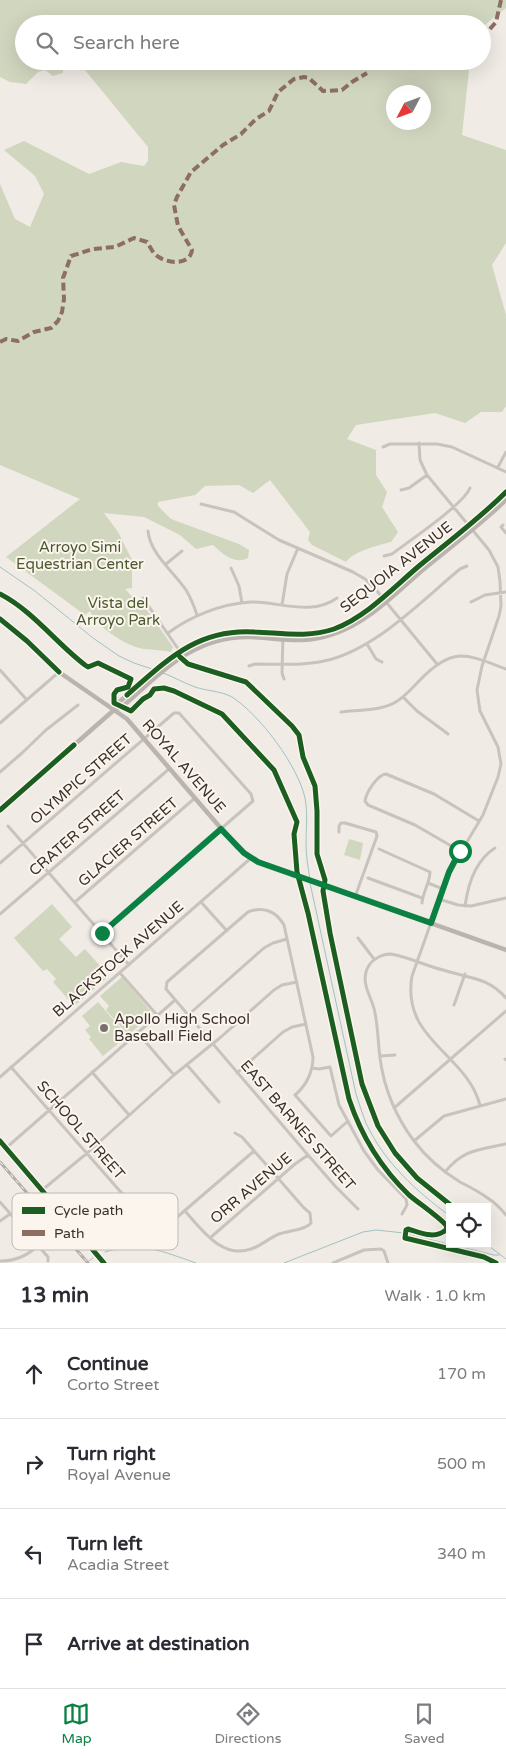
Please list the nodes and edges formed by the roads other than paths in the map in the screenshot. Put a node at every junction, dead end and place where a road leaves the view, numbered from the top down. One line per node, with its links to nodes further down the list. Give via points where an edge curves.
1 (419, 443): 2 (street); 4 (street, via 452,447); 6 (street, via 420,460)
2 (383, 447)
3 (506, 452): 4 (street)
4 (498, 467): 5 (street)
5 (506, 472)
6 (427, 475): 8 (street); 12 (street)
7 (470, 488): 12 (street)
8 (401, 490)
9 (506, 492): 14 (main road, SEQUOIA AVENUE)
10 (506, 500): 14 (main road, SEQUOIA AVENUE)
11 (201, 504): 17 (street, via 234,512 273,537)
12 (453, 507): 14 (street); 19 (street, via 392,554)
13 (503, 525): 16 (street, via 501,527)
14 (470, 527): 24 (street, via 495,560); 27 (main road, SEQUOIA AVENUE)
15 (148, 531): 20 (street)
16 (506, 533)
17 (298, 548): 27 (street, via 358,575); 30 (street, via 286,574)
18 (182, 551): 20 (street)
19 (384, 556)
20 (166, 564): 31 (street, via 186,591)
21 (467, 566): 32 (street)
22 (231, 568): 29 (street)
23 (506, 592): 24 (street)
24 (501, 593): 28 (street, via 484,595); 38 (street, via 499,616)
25 (143, 598): 34 (street)
26 (337, 598): 30 (street, via 306,607)
27 (384, 599): 32 (street); 35 (main road, SEQUOIA AVENUE, via 358,622 335,634 307,640)
28 (470, 602)
29 (242, 603): 30 (street); 31 (street)
30 (282, 605)
31 (197, 615): 34 (street)
32 (401, 618): 36 (street); 41 (street)
33 (0, 619): 45 (main road, ROYAL AVENUE, via 23,636)
34 (168, 633): 37 (street)
35 (283, 638): 37 (main road, SEQUOIA AVENUE, via 225,638); 40 (street)
36 (367, 644): 39 (street); 40 (street, via 323,661)
37 (181, 653): 50 (main road, SEQUOIA AVENUE, via 122,707); 50 (main road, SEQUOIA AVENUE, via 168,660)
38 (484, 661): 41 (street, via 456,656); 43 (street); 59 (street, via 478,680 478,702 483,720 498,747 501,764)
39 (382, 662)
40 (282, 664): 42 (street); 46 (street)
41 (437, 664): 47 (street)
42 (249, 666)
43 (506, 669)
44 (0, 670): 48 (street)
45 (59, 672): 48 (street); 50 (main road, ROYAL AVENUE)
46 (284, 679)
47 (404, 697): 51 (street, via 384,707); 53 (street)
48 (26, 700): 52 (street)
49 (78, 705): 56 (street)
50 (114, 710): 54 (main road, ROYAL AVENUE, via 127,719); 58 (main road, SEQUOIA AVENUE)
51 (341, 712)
52 (0, 723)
53 (448, 734)
54 (144, 739): 55 (main road, ROYAL AVENUE); 61 (street, OLYMPIC STREET, via 176,712 179,713 253,797 253,801); 63 (street, OLYMPIC STREET)
55 (169, 769): 57 (main road, ROYAL AVENUE); 69 (street, CRATER STREET)
56 (0, 772)
57 (195, 798): 61 (main road, ROYAL AVENUE); 77 (street, GLACIER STREET)
58 (0, 810)
59 (480, 821): 66 (street); 66 (street, via 434,794 383,774 366,796 368,804 416,825)
60 (8, 826): 63 (street)
61 (221, 829): 67 (main road, ROYAL AVENUE); 84 (street)
62 (339, 832): 73 (street, via 341,823 345,823 376,832 377,836)
63 (24, 843): 68 (street, OLYMPIC STREET); 69 (street)
64 (495, 848): 80 (street, via 488,852 476,870)
65 (379, 849): 71 (street, via 430,872)
66 (460, 851): 72 (street)
67 (251, 858): 73 (main road, ROYAL AVENUE); 78 (street, BLACKSTOCK AVENUE)
68 (0, 863)
69 (49, 872): 77 (street); 81 (street, CRATER STREET)
70 (368, 878): 74 (street)
71 (428, 883): 72 (street); 74 (street)
72 (443, 889): 76 (street)
73 (355, 897): 82 (main road, ROYAL AVENUE)
74 (422, 898): 79 (street)
75 (506, 898): 80 (street)
76 (439, 899): 80 (street); 82 (street)
77 (75, 902): 84 (street)
78 (201, 902): 83 (street); 90 (street, BLACKSTOCK AVENUE)
79 (422, 903)
80 (465, 906)
81 (0, 914)
82 (431, 923): 87 (main road, ROYAL AVENUE); 89 (street)
83 (227, 931): 86 (street, via 248,912 265,910 280,919); 95 (street, EAST BARNES STREET, via 167,982 167,991)
84 (102, 933): 90 (street)
85 (358, 938): 88 (street)
86 (287, 939): 93 (street); 99 (street, via 264,948)
87 (506, 950)
88 (374, 959): 89 (street, via 391,954); 104 (street, via 365,980 375,1012)
89 (417, 962): 92 (street); 105 (street, via 410,988 413,1011 422,1028)
90 (129, 964): 91 (street, BLACKSTOCK AVENUE)
91 (120, 973): 98 (street); 107 (street, BLACKSTOCK AVENUE)
92 (464, 974): 94 (street, via 494,986); 96 (street)
93 (297, 982): 100 (street); 102 (street, via 274,990)
94 (506, 998)
95 (174, 1000): 98 (street); 99 (street, EAST BARNES STREET)
96 (454, 1006)
97 (506, 1011): 105 (street)
98 (158, 1015): 101 (street)
99 (187, 1016): 102 (street, EAST BARNES STREET)
100 (306, 1024): 108 (street); 110 (street, via 283,1032)
101 (137, 1032): 109 (street); 111 (street)
102 (212, 1044): 106 (street); 110 (street, EAST BARNES STREET)
103 (395, 1055): 104 (street)
104 (380, 1056): 116 (street)
105 (450, 1060): 115 (street, via 473,1087); 116 (street)
106 (187, 1065): 111 (street); 114 (street)
107 (11, 1067): 112 (street, BLACKSTOCK AVENUE); 117 (street, SCHOOL STREET)
108 (312, 1068): 119 (street, via 330,1067 338,1103); 119 (street, via 295,1095 331,1136)
109 (92, 1072): 117 (street); 118 (street)
110 (237, 1073): 128 (street, EAST BARNES STREET)
111 (174, 1075): 118 (street)
112 (0, 1077)
113 (506, 1099): 115 (street)
114 (219, 1102)
115 (480, 1105): 122 (street, via 444,1116)
116 (394, 1108): 122 (street)
117 (48, 1111): 124 (street); 127 (street, SCHOOL STREET)
118 (129, 1115): 127 (street)
119 (348, 1121): 137 (street, via 378,1170 406,1199 407,1205)
120 (235, 1133): 125 (street)
121 (0, 1141): 124 (main road)
122 (414, 1141): 129 (street)
123 (505, 1145): 126 (street); 129 (street, via 464,1154)
124 (6, 1148): 131 (main road)
125 (254, 1151): 130 (street); 135 (street)
126 (506, 1152)
127 (86, 1154): 131 (street); 132 (street, SCHOOL STREET)
128 (308, 1155): 130 (street, ORR AVENUE); 134 (street, EAST BARNES STREET)
129 (445, 1172): 138 (street)
130 (278, 1179): 142 (street, ORR AVENUE); 142 (street, via 310,1213 312,1221 306,1228 279,1234 246,1250 226,1248)
131 (41, 1191)
132 (121, 1193)
133 (0, 1202): 136 (street)
134 (358, 1209)
135 (185, 1211): 140 (street, SCHOOL STREET); 142 (street)
136 (10, 1214): 139 (street); 141 (street)
137 (402, 1214)
138 (506, 1214)
139 (12, 1216)
140 (178, 1217)
141 (0, 1221)
142 (210, 1238)
143 (32, 1250): 146 (street, via 24,1256)
144 (42, 1250): 147 (street)
145 (93, 1250): 148 (main road)
146 (0, 1261)
147 (48, 1261)
148 (104, 1263)
149 (333, 1263): 150 (street, via 364,1250 381,1248)
150 (388, 1263)

